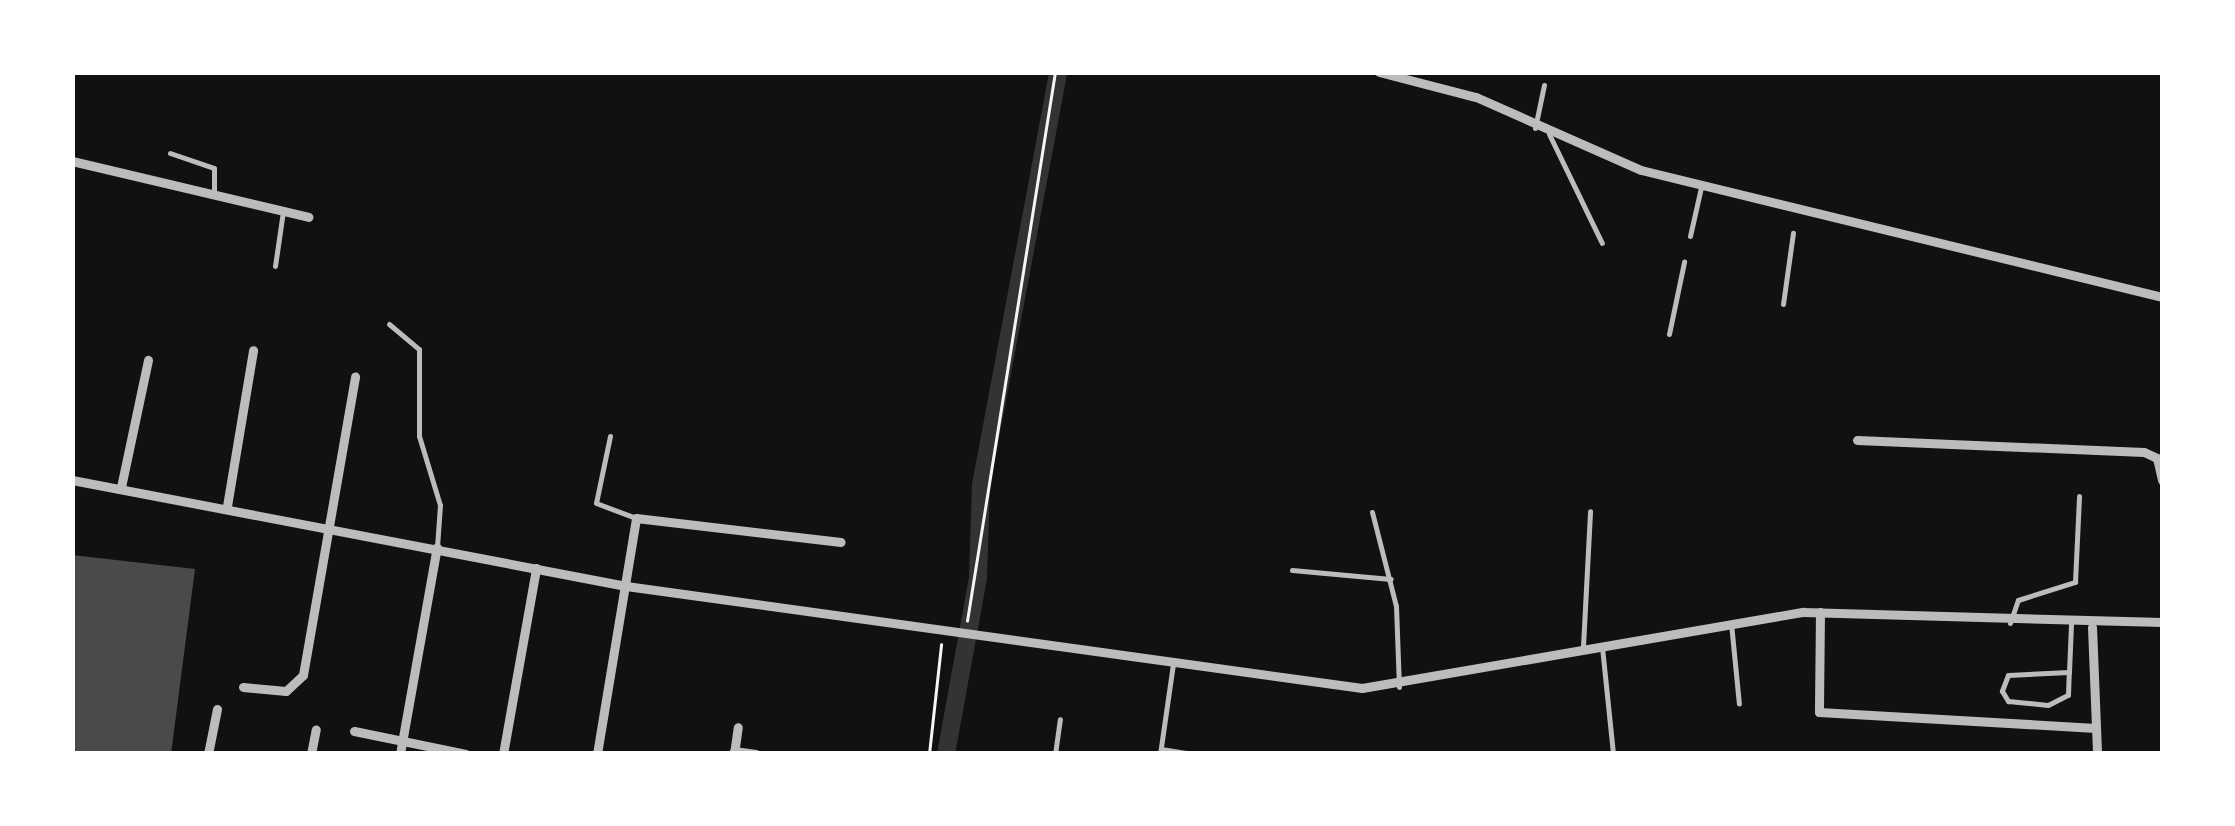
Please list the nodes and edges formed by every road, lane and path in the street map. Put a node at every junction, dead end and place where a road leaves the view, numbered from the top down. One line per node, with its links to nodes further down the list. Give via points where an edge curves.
1 (1056, 72): 48 (path)
2 (1379, 72): 4 (street, via 1476,98)
3 (1544, 85): 4 (lane)
4 (1535, 128): 5 (street)
5 (1549, 134): 8 (street); 14 (lane)
6 (170, 154): 9 (lane, via 214,168)
7 (72, 162): 9 (street)
8 (1701, 187): 13 (lane); 17 (street, via 1794,216)
9 (214, 195): 10 (street)
10 (283, 211): 11 (street); 16 (lane)
11 (308, 217)
12 (1793, 234): 18 (lane)
13 (1690, 236)
14 (1602, 243)
15 (1684, 262): 20 (lane)
16 (275, 266)
17 (2162, 297)
18 (1782, 304)
19 (388, 324): 36 (lane, via 419,350 418,436 440,504)
20 (1669, 334)
21 (253, 350): 30 (street)
22 (148, 360): 28 (street)
23 (354, 376): 34 (street)
24 (610, 436): 33 (lane, via 596,503)
25 (1856, 440): 27 (street, via 2144,452 2158,458)
26 (72, 480): 28 (street)
27 (2162, 480)
28 (121, 487): 30 (street)
29 (2079, 496): 43 (lane, via 2074,582 2018,600)
30 (227, 506): 34 (street)
31 (1372, 512): 39 (lane)
32 (1590, 512): 50 (lane)
33 (636, 518): 35 (street); 40 (street)
34 (327, 526): 36 (street); 53 (street, via 303,675 286,691)
35 (841, 542)
36 (436, 548): 37 (street); 62 (street)
37 (536, 568): 40 (street); 69 (street)
38 (1292, 570): 39 (lane)
39 (1391, 579): 54 (lane)
40 (626, 586): 47 (street); 70 (street)
41 (1820, 612): 42 (street); 43 (street); 59 (street, via 1819,712)
42 (1731, 620): 49 (street); 55 (lane)
43 (2010, 622): 45 (street)
44 (2162, 622): 46 (street)
45 (2071, 624): 46 (street); 52 (lane)
46 (2092, 626): 59 (street)
47 (942, 634): 48 (street); 72 (path)
48 (962, 637): 51 (street)
49 (1602, 643): 50 (street); 75 (lane)
50 (1583, 646): 54 (street)
51 (1173, 664): 54 (street); 63 (lane)
52 (2069, 672): 52 (lane, via 2062,701 2008,701 2002,691 2008,675)
53 (243, 687)
54 (1399, 687)
55 (1739, 704)
56 (216, 709): 65 (street)
57 (1060, 719): 73 (lane)
58 (738, 727): 64 (street)
59 (2096, 728): 76 (street)
60 (316, 729): 66 (street)
61 (354, 731): 62 (street)
62 (402, 740): 67 (street); 68 (street)
63 (1161, 751): 74 (lane)
64 (734, 752): 71 (street)
65 (208, 754)
66 (311, 754)
67 (400, 754)
68 (466, 754)
69 (502, 754)
70 (596, 754)
71 (756, 754)
72 (928, 754)
73 (1055, 754)
74 (1191, 754)
75 (1614, 754)
76 (2098, 754)

